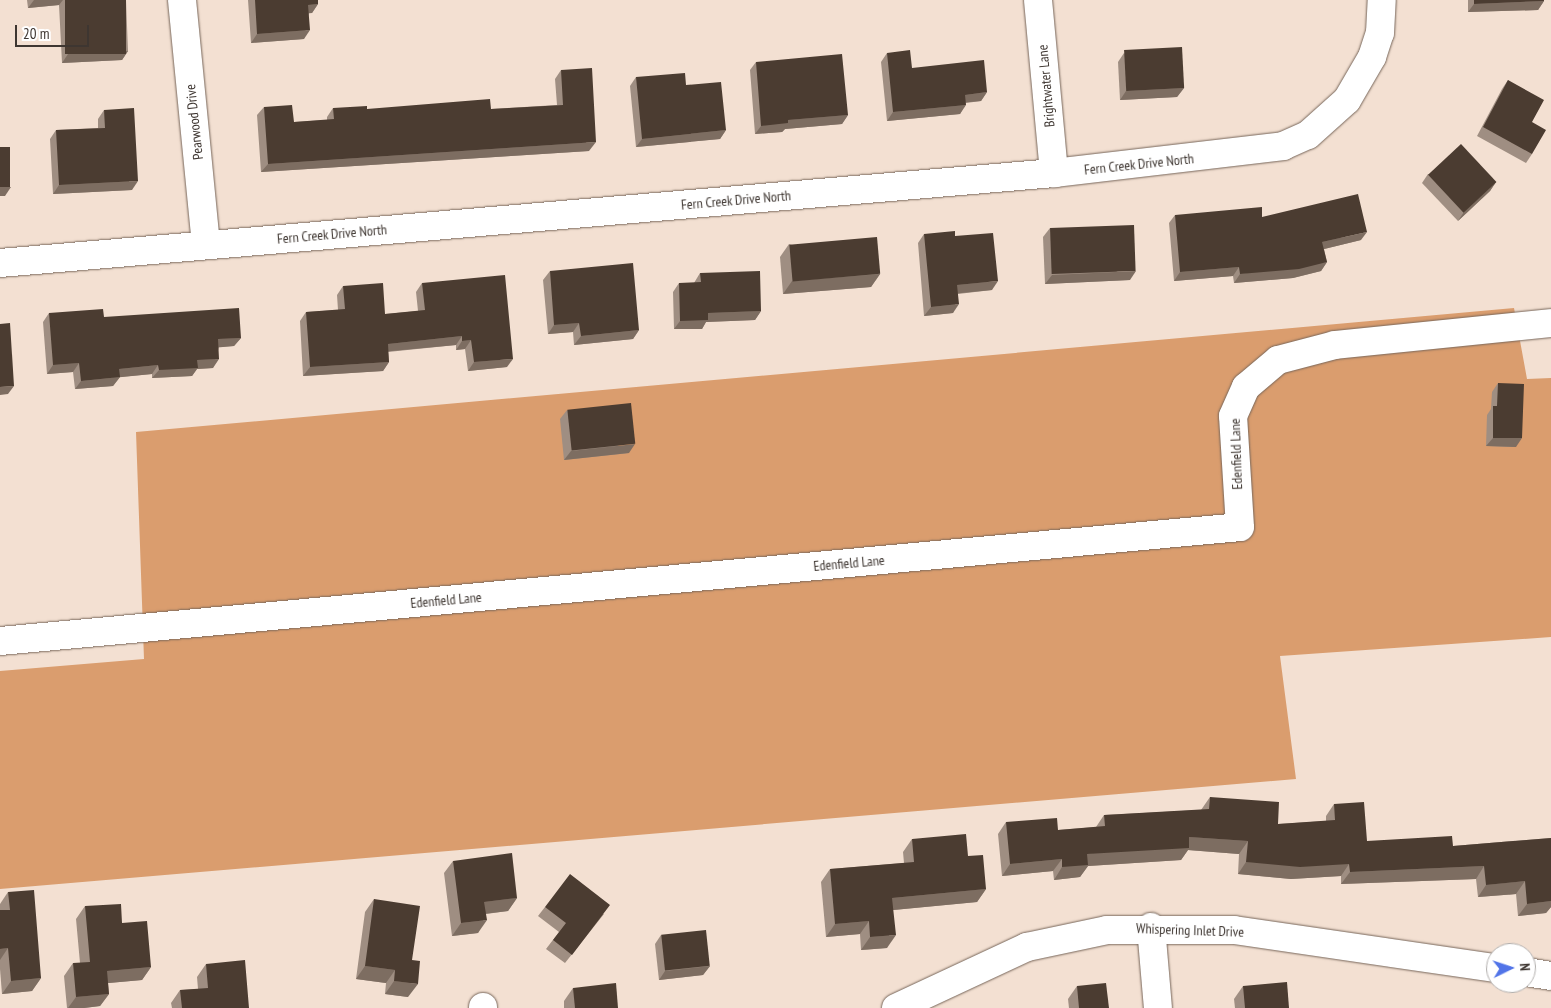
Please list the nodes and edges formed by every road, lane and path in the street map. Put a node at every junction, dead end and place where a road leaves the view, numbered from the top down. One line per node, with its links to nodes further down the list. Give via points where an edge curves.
1 (182, 0): 5 (street, Pearwood Drive)
2 (1038, 0): 4 (street, Brightwater Lane)
3 (1382, 0): 4 (street, Fern Creek Drive North, via 1380,33 1362,78 1348,100 1308,135 1286,146 1243,153)
4 (1054, 173): 5 (street, Fern Creek Drive North)
5 (206, 245): 6 (street, Fern Creek Drive North)
6 (0, 263)
7 (1551, 323): 8 (street, Edenfield Lane, via 1335,344 1278,360 1246,387 1233,416 1240,527)
8 (0, 641)
9 (1151, 927): 10 (street, Whispering Inlet Drive, via 1234,930); 13 (street, Whispering Inlet Drive, via 1107,930 1026,947); 14 (street)
10 (1486, 967)
11 (1536, 974): 12 (street)
12 (1551, 976)
13 (896, 1008)
14 (1158, 1008)

